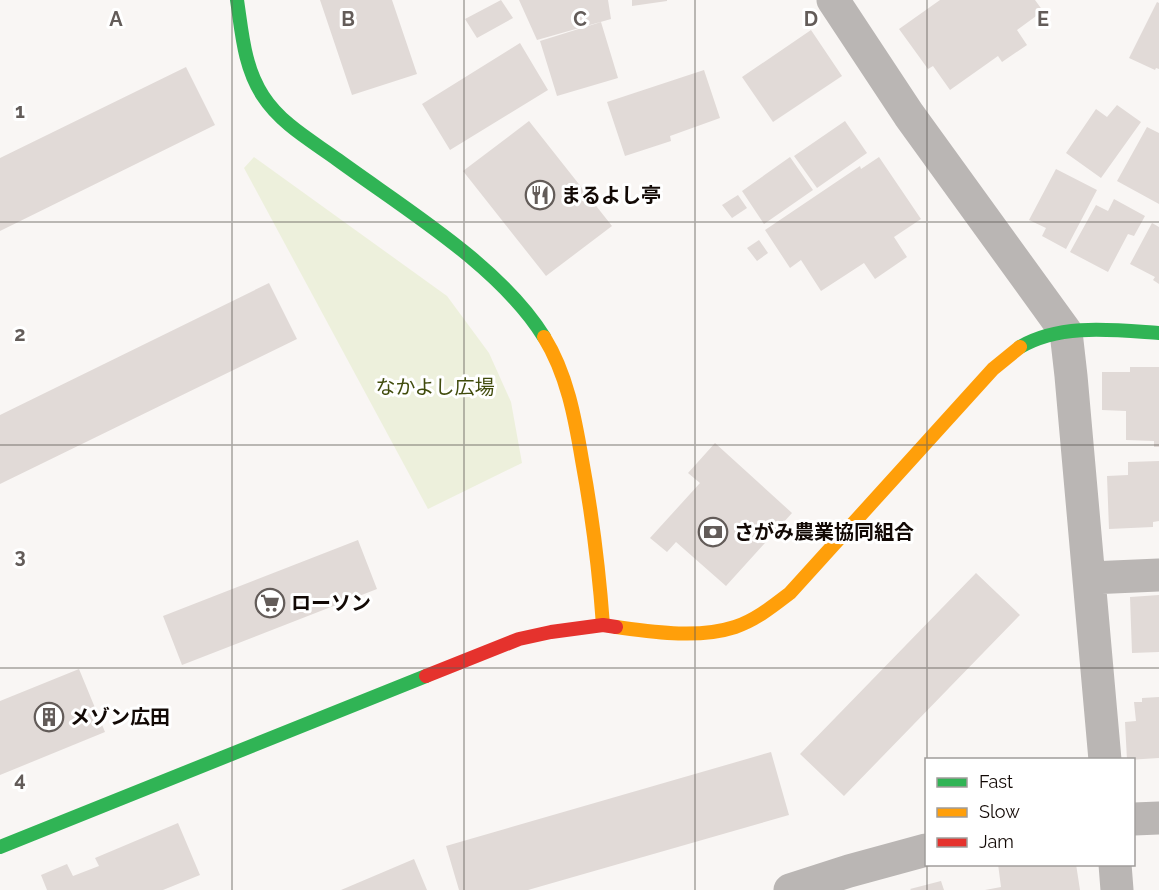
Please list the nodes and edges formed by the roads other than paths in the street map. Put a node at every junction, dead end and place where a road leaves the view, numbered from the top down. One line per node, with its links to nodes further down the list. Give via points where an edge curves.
1 (237, 0): 7 (street, via 245,50 256,84 280,118 464,252 504,286 538,327 566,382 579,439)
2 (833, 0): 3 (street, via 909,115)
3 (1066, 332): 4 (street); 6 (street); 7 (street, via 1030,342 993,369 790,593 758,616 734,627 698,633)
4 (1159, 333)
5 (1159, 575): 6 (street)
6 (1090, 578): 8 (street)
7 (603, 625): 11 (street, via 519,639)
8 (1105, 758)
9 (1159, 818): 10 (street)
10 (1135, 819)
11 (0, 847)
12 (925, 851): 14 (street)
13 (1115, 866): 15 (street)
14 (790, 890)
15 (1117, 890)

